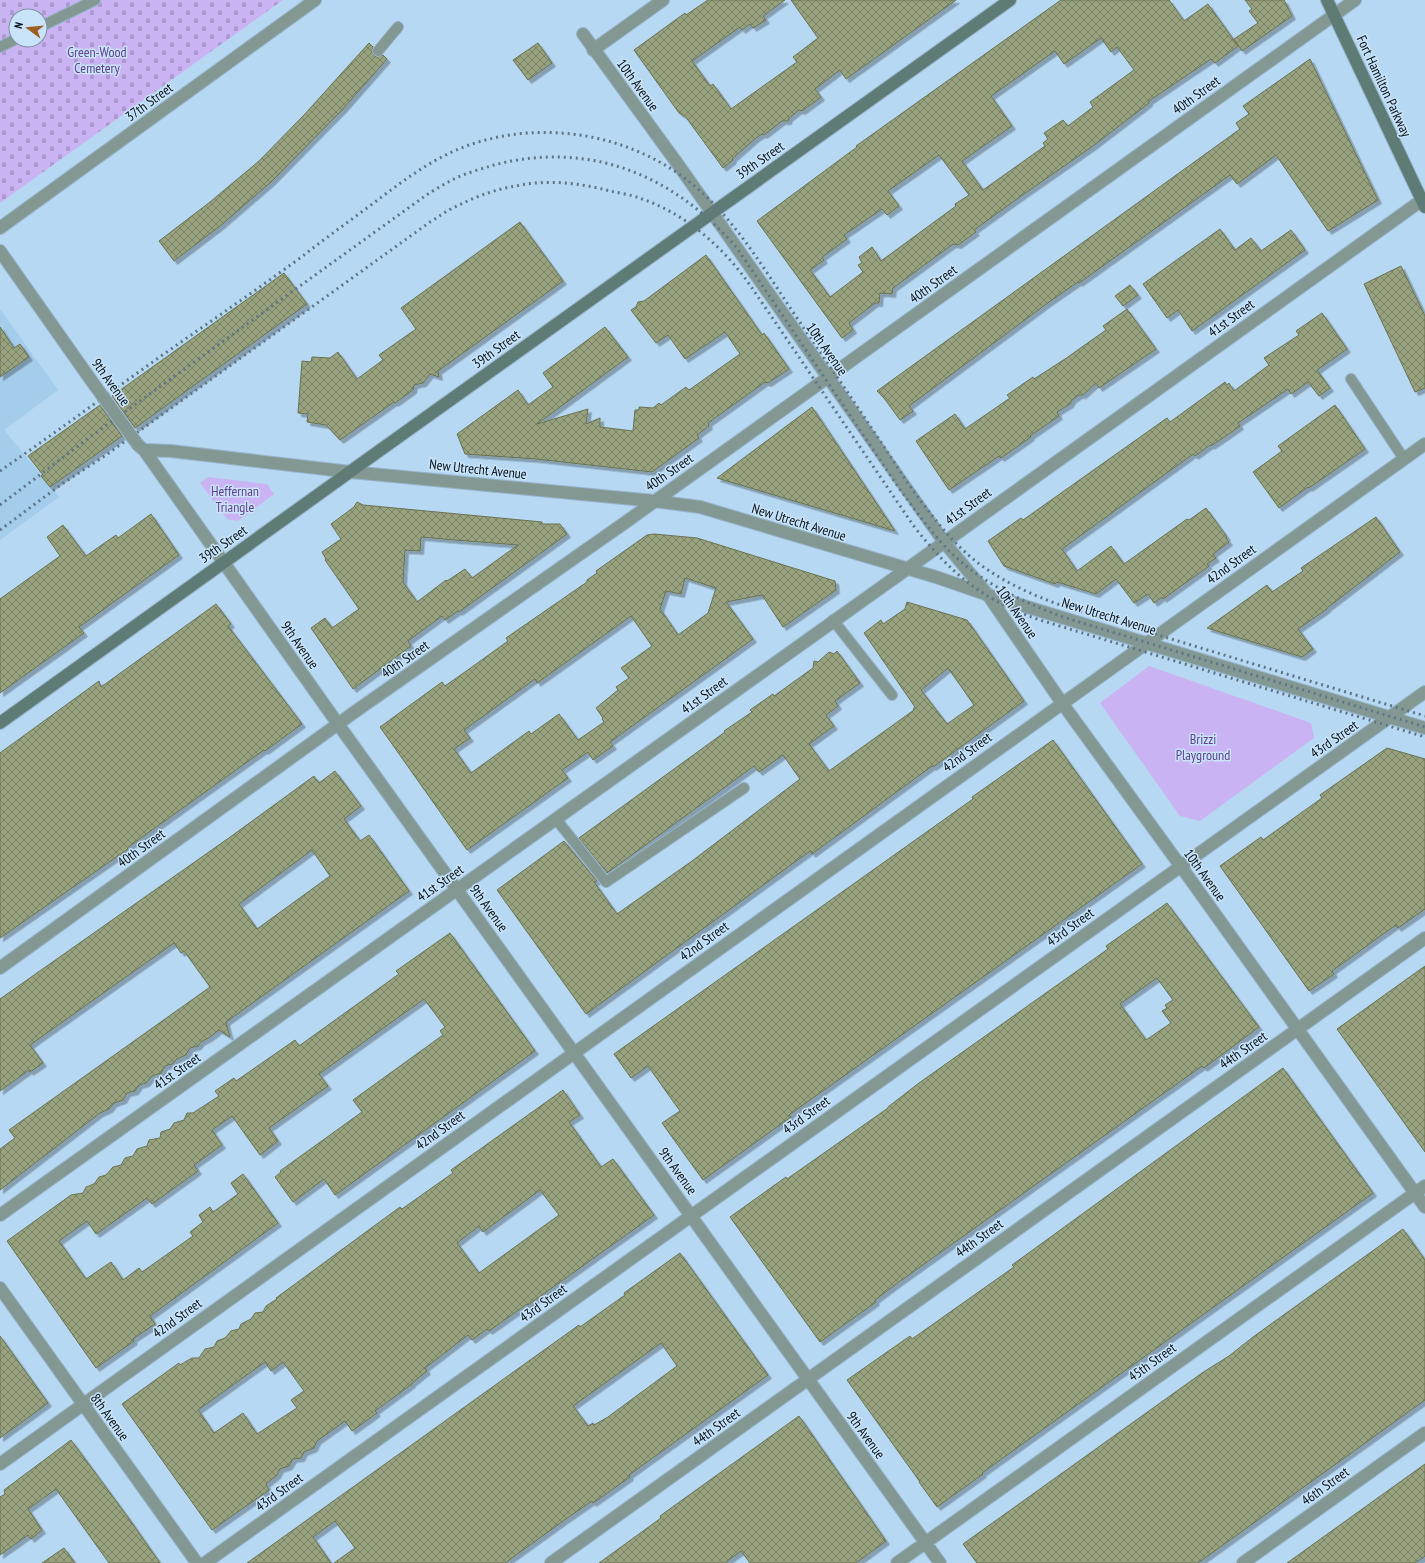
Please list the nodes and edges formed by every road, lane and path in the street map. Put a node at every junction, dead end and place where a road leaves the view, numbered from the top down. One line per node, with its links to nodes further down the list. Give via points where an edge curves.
1 (95, 0): 8 (lane)
2 (315, 0): 15 (street, 37th Street)
3 (663, 0): 11 (street)
4 (1010, 0): 14 (main road, 39th Street)
5 (1327, 0): 7 (main road, Fort Hamilton Parkway)
6 (1355, 0): 7 (street, 40th Street)
7 (1334, 15): 13 (main road, Fort Hamilton Parkway); 17 (street, 40th Street)
8 (48, 23)
9 (398, 27): 12 (lane)
10 (583, 34): 11 (street, 10th Avenue)
11 (593, 50): 14 (street, 10th Avenue)
12 (378, 51)
13 (1424, 201): 24 (street, 41st Street)
14 (712, 212): 17 (street, 10th Avenue); 22 (main road, 39th Street)
15 (0, 228)
16 (1, 253): 20 (street, 9th Avenue, bridge)
17 (828, 377): 23 (street, 40th Street); 24 (street, 10th Avenue)
18 (1351, 379): 21 (lane)
19 (1425, 444): 21 (street, 42nd Street)
20 (141, 448): 22 (street, New Utrecht Avenue); 25 (street, 9th Avenue)
21 (1404, 459): 29 (street, 42nd Street)
22 (351, 472): 23 (street, New Utrecht Avenue); 25 (main road, 39th Street)
23 (654, 501): 26 (street, New Utrecht Avenue, via 700,507); 35 (street, 40th Street)
24 (944, 542): 26 (street, 41st Street); 27 (street, 10th Avenue)
25 (224, 562): 34 (main road, 39th Street); 35 (street, 9th Avenue)
26 (907, 569): 27 (street, New Utrecht Avenue); 28 (street, 41st Street)
27 (988, 595): 29 (street, New Utrecht Avenue); 32 (street, 10th Avenue)
28 (834, 620): 31 (lane); 38 (street, 41st Street)
29 (1146, 643): 32 (street, 42nd Street); 33 (street, New Utrecht Avenue)
30 (1425, 692): 33 (street, 43rd Street)
31 (892, 695)
32 (1062, 703): 39 (street, 10th Avenue); 44 (street, 42nd Street)
33 (1390, 717): 36 (street, New Utrecht Avenue); 39 (street, 43rd Street)
34 (0, 723)
35 (338, 724): 40 (street, 9th Avenue); 42 (street, 40th Street)
36 (1425, 728)
37 (744, 788): 38 (lane, via 606,882)
38 (556, 819): 40 (street, 41st Street)
39 (1181, 866): 43 (street, 10th Avenue); 49 (street, 43rd Street)
40 (457, 890): 44 (street, 9th Avenue); 48 (street, 41st Street)
41 (1425, 938): 43 (street, 44th Street)
42 (0, 968)
43 (1298, 1030): 46 (street, 10th Avenue); 51 (street, 44th Street)
44 (574, 1052): 49 (street, 9th Avenue); 52 (street, 42nd Street)
45 (1425, 1186): 46 (street, 45th Street)
46 (1415, 1193): 47 (street, 10th Avenue); 55 (street, 45th Street)
47 (1425, 1207)
48 (0, 1215)
49 (692, 1216): 51 (street, 9th Avenue); 57 (street, 43rd Street)
50 (0, 1288): 52 (street, 8th Avenue)
51 (808, 1379): 55 (street, 9th Avenue); 58 (street, 44th Street)
52 (83, 1404): 54 (street, 42nd Street); 56 (street, 8th Avenue)
53 (1425, 1433): 61 (street, 46th Street)
54 (0, 1464)
55 (926, 1543): 59 (street, 45th Street); 60 (street, 9th Avenue)
56 (197, 1563)
57 (205, 1563)
58 (551, 1563)
59 (897, 1563)
60 (940, 1563)
61 (1243, 1563)

